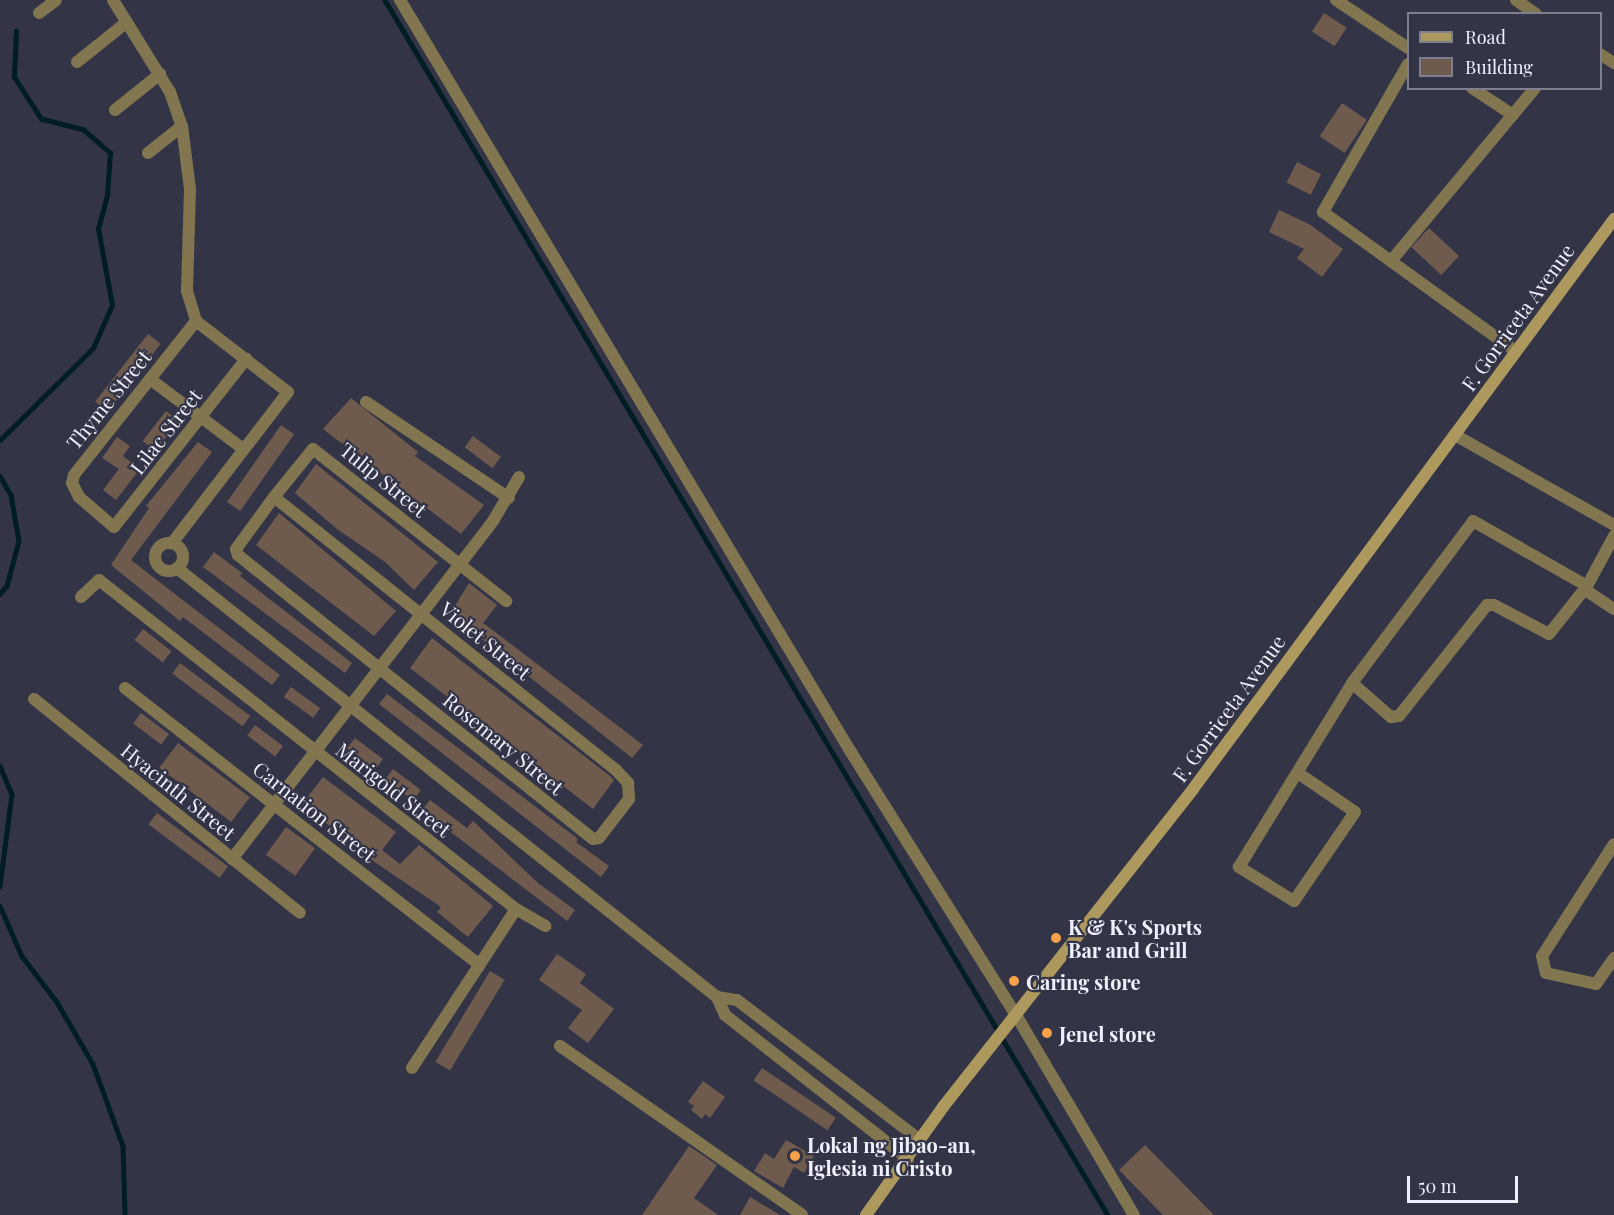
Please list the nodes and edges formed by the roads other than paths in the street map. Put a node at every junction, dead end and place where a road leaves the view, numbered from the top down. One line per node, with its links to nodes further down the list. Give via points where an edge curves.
1 (56, 0): 7 (street)
2 (113, 0): 8 (street)
3 (400, 0): 60 (street, via 849,749)
4 (1336, 0): 9 (street)
5 (1515, 0): 6 (street)
6 (1533, 12)
7 (39, 14)
8 (127, 22): 10 (street); 12 (street)
9 (1407, 47)
10 (77, 62)
11 (1407, 66): 20 (street, via 1323,212)
12 (160, 74): 15 (street); 17 (street)
13 (1475, 90): 16 (street)
14 (1533, 90): 16 (street)
15 (114, 110)
16 (1513, 115): 20 (street)
17 (182, 126): 18 (street); 21 (street, via 190,189 187,291)
18 (148, 153)
19 (1614, 219): 22 (main road, F. Gorriceta Avenue)
20 (1391, 261): 22 (street)
21 (196, 321): 23 (street); 24 (street, Thyme Street)
22 (1515, 351): 27 (main road, F. Gorriceta Avenue)
23 (246, 359): 26 (street, Lilac Street); 28 (street, via 288,392)
24 (150, 379): 26 (street); 33 (street, Thyme Street, via 74,475 72,483 79,497)
25 (366, 402): 31 (street)
26 (201, 417): 28 (street); 33 (street, Lilac Street)
27 (1455, 435): 32 (street); 60 (main road, F. Gorriceta Avenue, via 1193,789)
28 (242, 448): 35 (street)
29 (519, 477): 31 (street)
30 (274, 497): 36 (street, Tulip Street, via 310,451 318,451); 42 (street, Violet Street); 43 (street, Tulip Street, via 238,545 238,555)
31 (508, 498): 36 (street)
32 (1614, 525)
33 (114, 527)
34 (1614, 536): 38 (street)
35 (172, 543): 37 (street, via 183,554); 37 (street, via 160,545 155,560 166,571)
36 (459, 565): 40 (street, Tulip Street); 42 (street)
37 (177, 568): 47 (street)
38 (1586, 587): 41 (street); 44 (street, via 1557,629 1549,634 1487,605 1399,716 1391,717); 44 (street, via 1473,521)
39 (81, 597): 48 (street, Marigold Street, via 99,580)
40 (506, 602)
41 (1614, 609)
42 (422, 613): 43 (street); 51 (street, Violet Street, via 624,779 629,799)
43 (379, 668): 47 (street); 51 (street, Rosemary Street, via 593,839)
44 (1352, 683): 49 (street)
45 (124, 688): 50 (street, Carnation Street)
46 (34, 699): 53 (street, Hyacinth Street)
47 (350, 705): 48 (street); 59 (street)
48 (314, 752): 50 (street); 54 (street, Marigold Street)
49 (1298, 773): 49 (street, via 1239,867 1294,901 1355,812)
50 (275, 803): 53 (street); 58 (street, Carnation Street)
51 (607, 832)
52 (1614, 844): 57 (street, via 1542,956 1546,973 1596,984)
53 (232, 859): 55 (street, Hyacinth Street)
54 (516, 909): 56 (street, Marigold Street); 58 (street)
55 (300, 913)
56 (545, 926)
57 (1614, 958)
58 (480, 965): 62 (street)
59 (717, 997): 63 (street, via 736,1000); 64 (street, via 725,1015)
60 (1016, 1014): 63 (main road, F. Gorriceta Avenue); 67 (street)
61 (560, 1046): 65 (street)
62 (412, 1068)
63 (920, 1140): 64 (main road, F. Gorriceta Avenue)
64 (908, 1159): 66 (main road, F. Gorriceta Avenue)
65 (802, 1215)
66 (866, 1215)
67 (1134, 1215)

